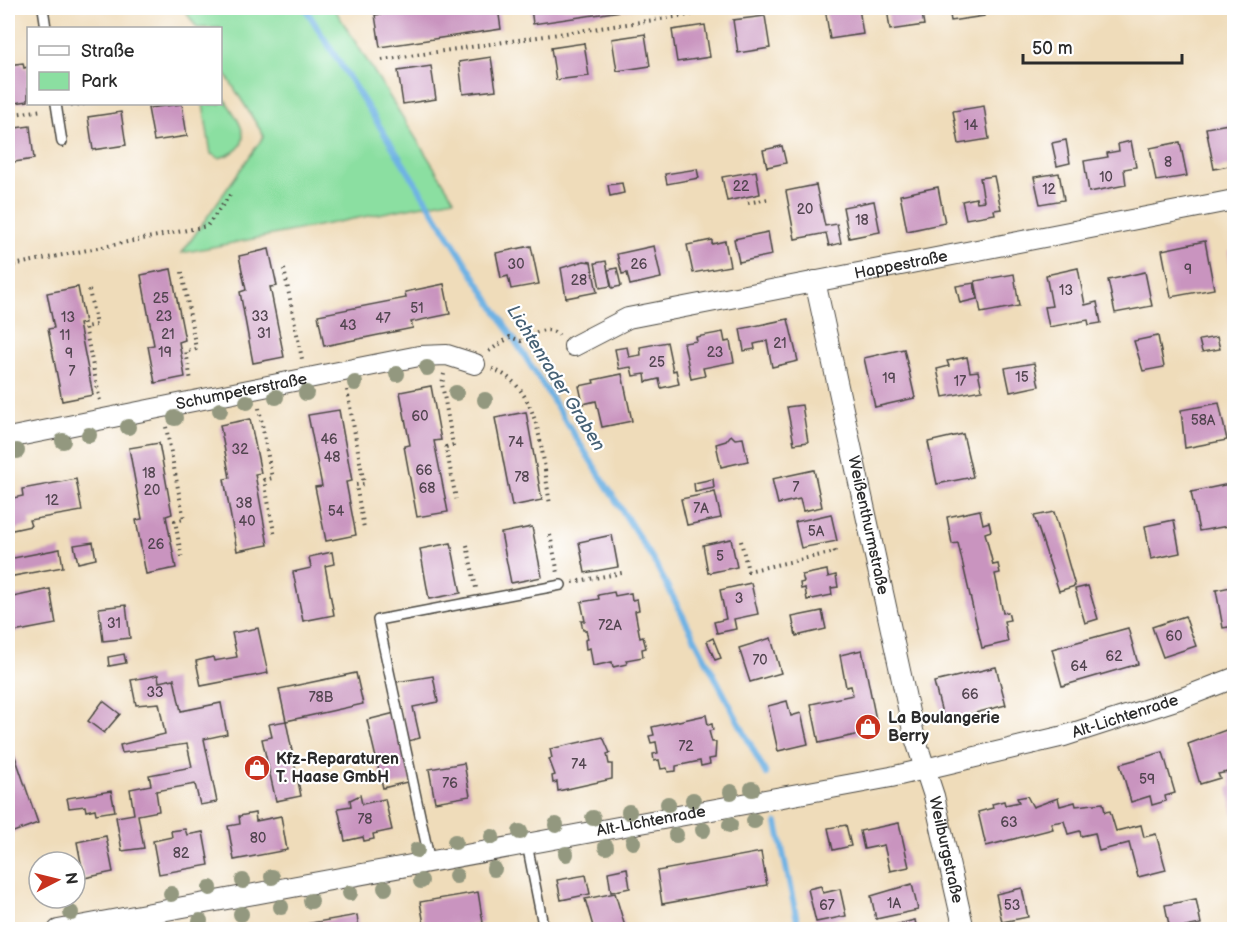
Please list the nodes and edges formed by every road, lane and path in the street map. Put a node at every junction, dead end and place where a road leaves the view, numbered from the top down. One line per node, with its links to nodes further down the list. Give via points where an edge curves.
1 (43, 8): 3 (lane)
2 (735, 8): 4 (path)
3 (45, 27)
4 (382, 60)
5 (56, 105): 6 (lane)
6 (62, 142)
7 (230, 195): 11 (path, via 207,226)
8 (768, 199): 10 (path)
9 (1234, 200): 14 (street, Happestraße)
10 (748, 203)
11 (8, 266)
12 (284, 269): 21 (path)
13 (182, 272): 23 (path, via 196,349 186,351)
14 (815, 281): 17 (street, Happestraße, via 628,318); 40 (street, Weißenthurmstraße, via 914,735)
15 (89, 290): 25 (path, via 96,325 85,327)
16 (502, 342): 17 (path, via 510,337 521,341 543,329 553,330)
17 (574, 346)
18 (447, 356): 19 (street, Schumpeterstraße); 20 (street, Schumpeterstraße, via 419,356); 27 (path, via 442,384 453,446 446,447)
19 (475, 364): 28 (path, via 513,378 532,410)
20 (344, 371): 21 (street, Schumpeterstraße); 29 (path, via 364,484 356,485)
21 (306, 379): 22 (street, Schumpeterstraße)
22 (255, 389): 23 (street, Schumpeterstraße); 31 (path, via 272,478 264,480)
23 (195, 401): 24 (street, Schumpeterstraße)
24 (163, 407): 25 (street, Schumpeterstraße); 35 (path, via 184,519 175,520)
25 (104, 419): 26 (street, Schumpeterstraße)
26 (8, 438)
27 (456, 499)
28 (550, 504)
29 (364, 528)
30 (550, 535): 37 (path)
31 (275, 537)
32 (741, 541): 34 (path, via 748,572 835,552)
33 (467, 545): 38 (path)
34 (834, 549)
35 (182, 560)
36 (622, 573): 37 (path)
37 (561, 585): 38 (lane)
38 (478, 601): 42 (lane, via 378,620)
39 (1234, 678): 40 (street, Alt-Lichtenrade, via 1064,736)
40 (925, 770): 41 (street, Alt-Lichtenrade); 45 (street, Weilburgstraße)
41 (527, 844): 42 (street, Alt-Lichtenrade); 44 (lane)
42 (430, 862): 43 (street, Alt-Lichtenrade)
43 (58, 930)
44 (544, 930)
45 (964, 930)

